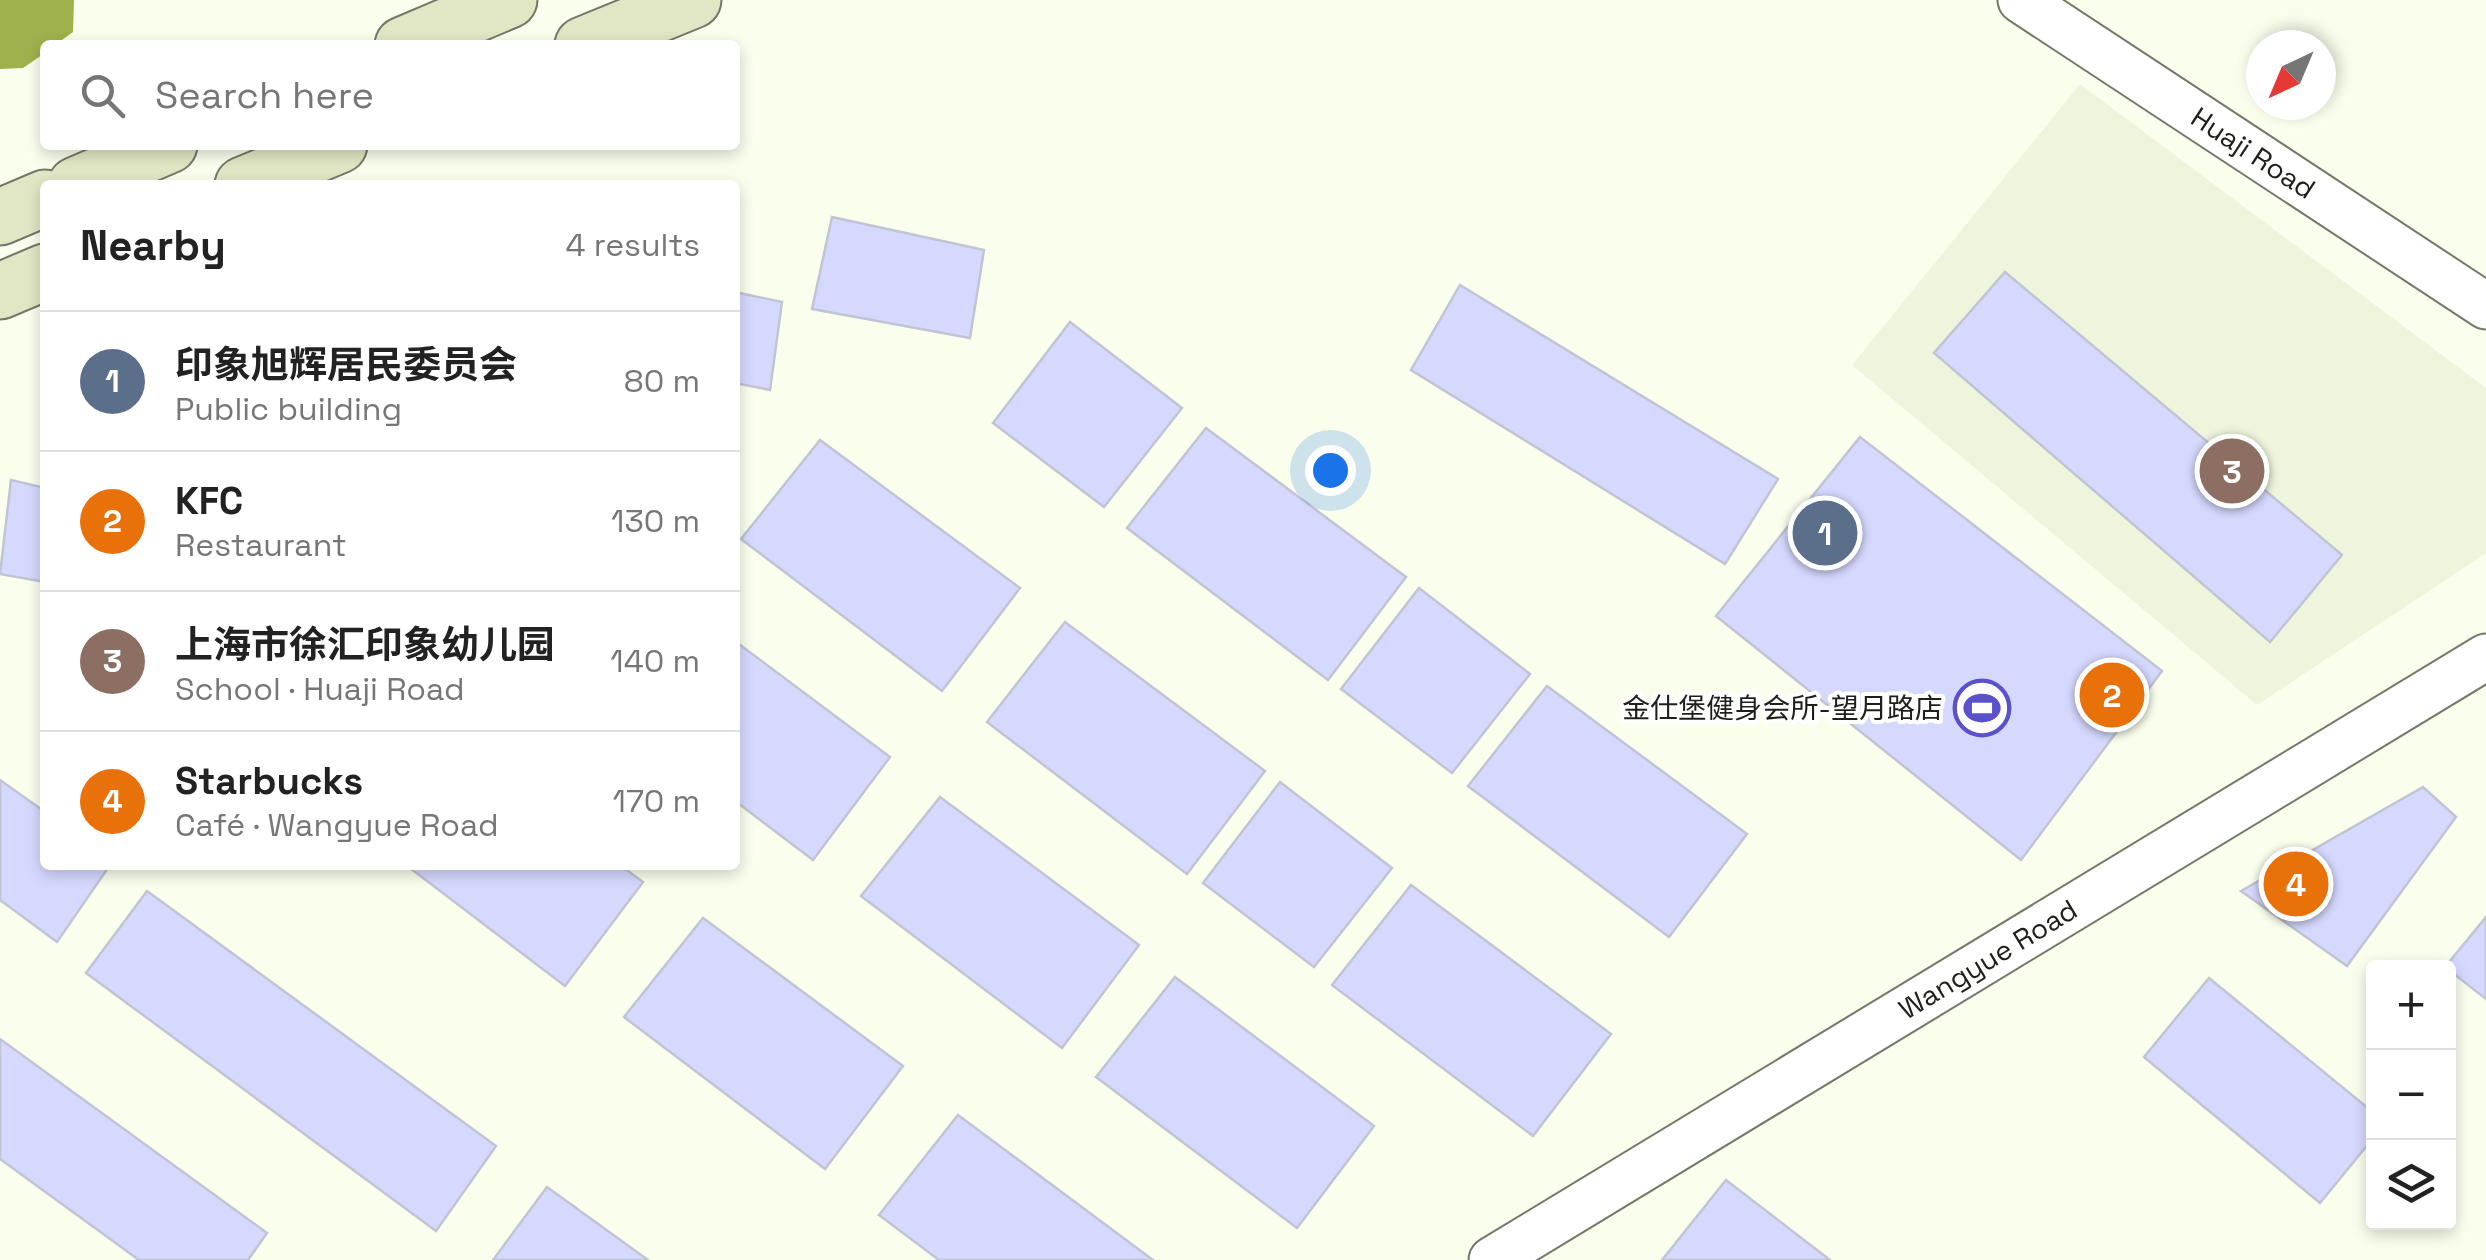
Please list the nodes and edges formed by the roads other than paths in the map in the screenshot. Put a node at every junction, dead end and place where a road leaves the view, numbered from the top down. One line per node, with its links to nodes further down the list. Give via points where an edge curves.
1 (508, 0): 4 (main road)
2 (693, 0): 5 (main road)
3 (2021, 0): 14 (street, Huaji Road)
4 (415, 40)
5 (595, 40)
6 (157, 150): 8 (main road)
7 (326, 150): 9 (main road)
8 (88, 180)
9 (255, 180)
10 (40, 200): 11 (main road)
11 (0, 217)
12 (40, 274): 13 (main road)
13 (0, 292)
14 (2486, 306)
15 (2486, 658): 16 (street, Wangyue Road)
16 (1492, 1260)

